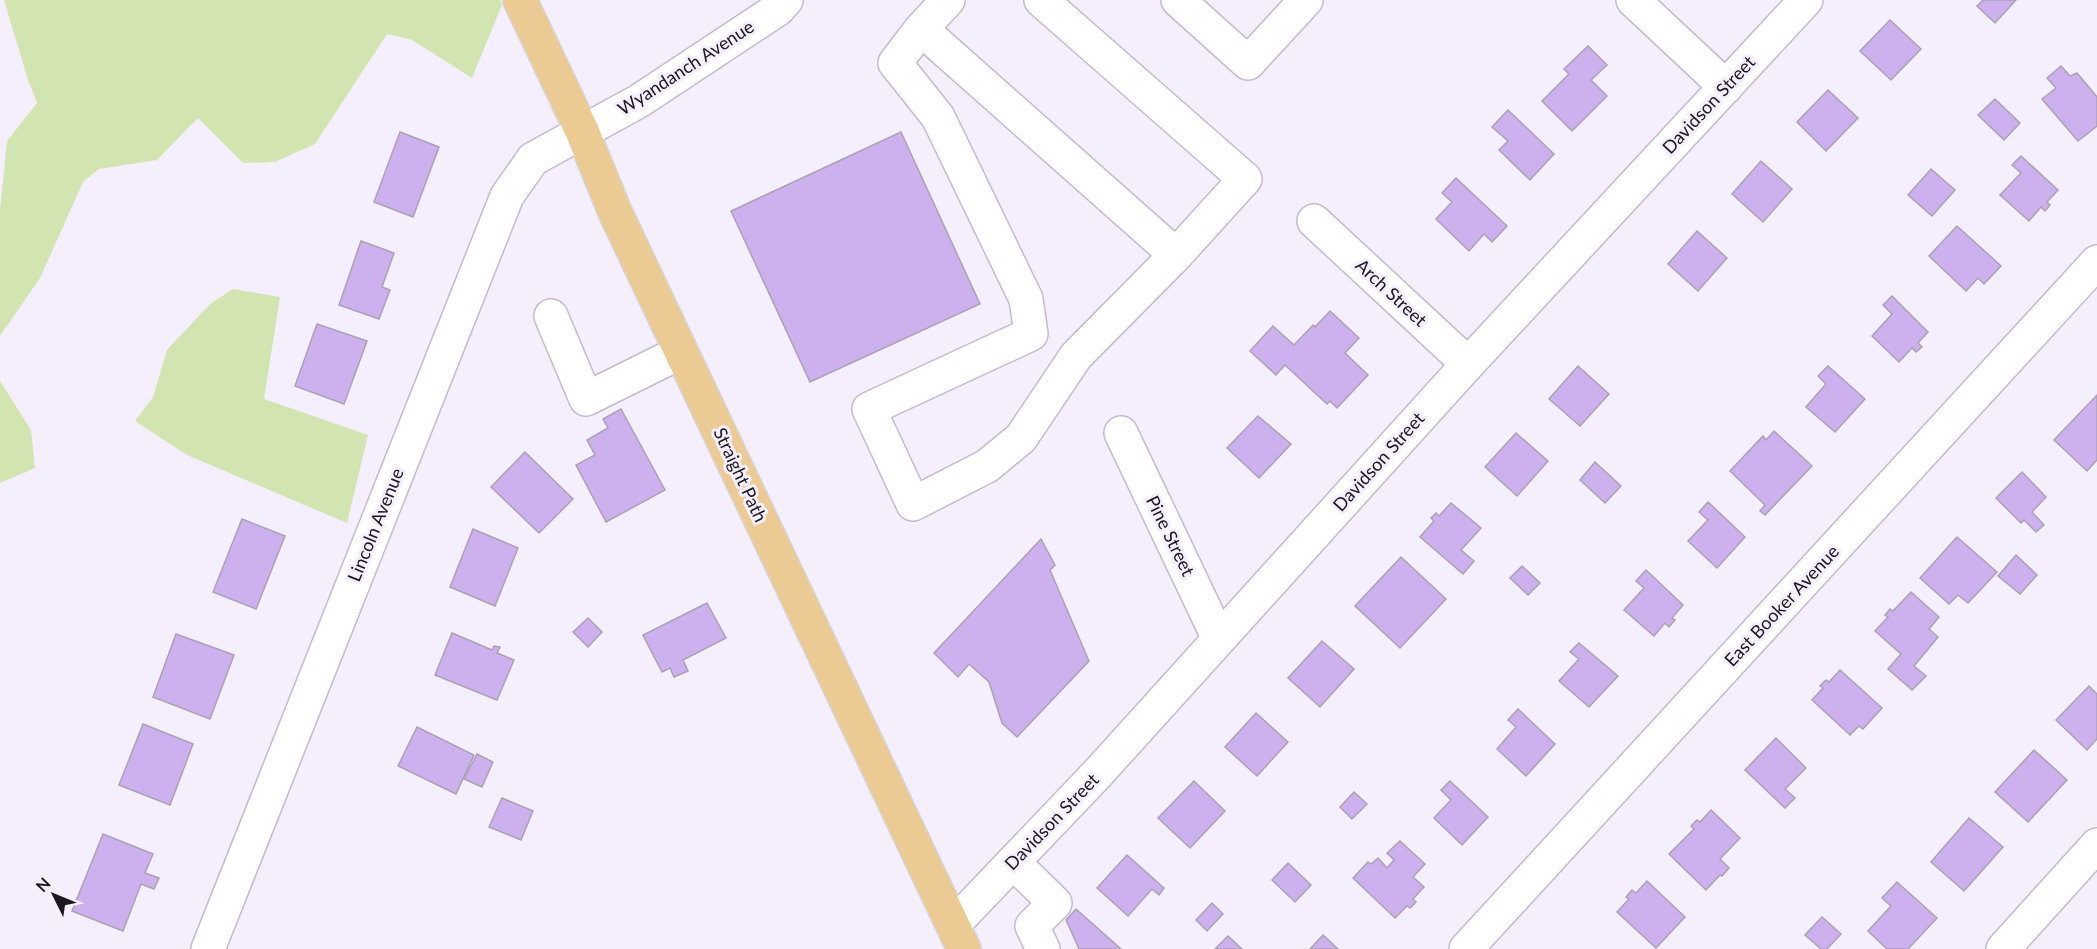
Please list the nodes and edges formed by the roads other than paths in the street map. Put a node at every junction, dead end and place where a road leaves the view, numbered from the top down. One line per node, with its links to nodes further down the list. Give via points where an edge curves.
1 (520, 0): 11 (main road, Straight Path)
2 (786, 0): 11 (street, Wyandanch Avenue, via 656,91)
3 (948, 0): 9 (street)
4 (1041, 0): 13 (street, via 1245,179)
5 (1178, 0): 6 (street, via 1248,63)
6 (1306, 0)
7 (1633, 0): 10 (street)
8 (1806, 0): 10 (street, Davidson Street)
9 (921, 30): 13 (street); 16 (street, via 895,63 938,117 1026,299)
10 (1726, 87): 18 (street, Davidson Street)
11 (582, 131): 17 (main road, Straight Path); 25 (street, Lincoln Avenue, via 533,159 507,196)
12 (1314, 221): 18 (street, Arch Street)
13 (1176, 255): 19 (street, via 1076,356)
14 (2097, 262): 27 (street, East Booker Avenue)
15 (551, 316): 17 (street, via 586,399)
16 (1031, 333): 19 (street); 19 (street, via 869,409 913,504 987,466 1021,438)
17 (681, 352): 24 (main road, Straight Path)
18 (1468, 364): 21 (street, Davidson Street)
19 (1068, 369)
20 (1121, 433): 21 (street, Pine Street)
21 (1220, 639): 23 (street, Davidson Street)
22 (2097, 845): 28 (street)
23 (1013, 862): 24 (street, Davidson Street); 26 (street, via 1055,903 1032,926)
24 (958, 937)
25 (208, 949)
26 (1043, 949)
27 (1466, 949)
28 (2003, 949)

